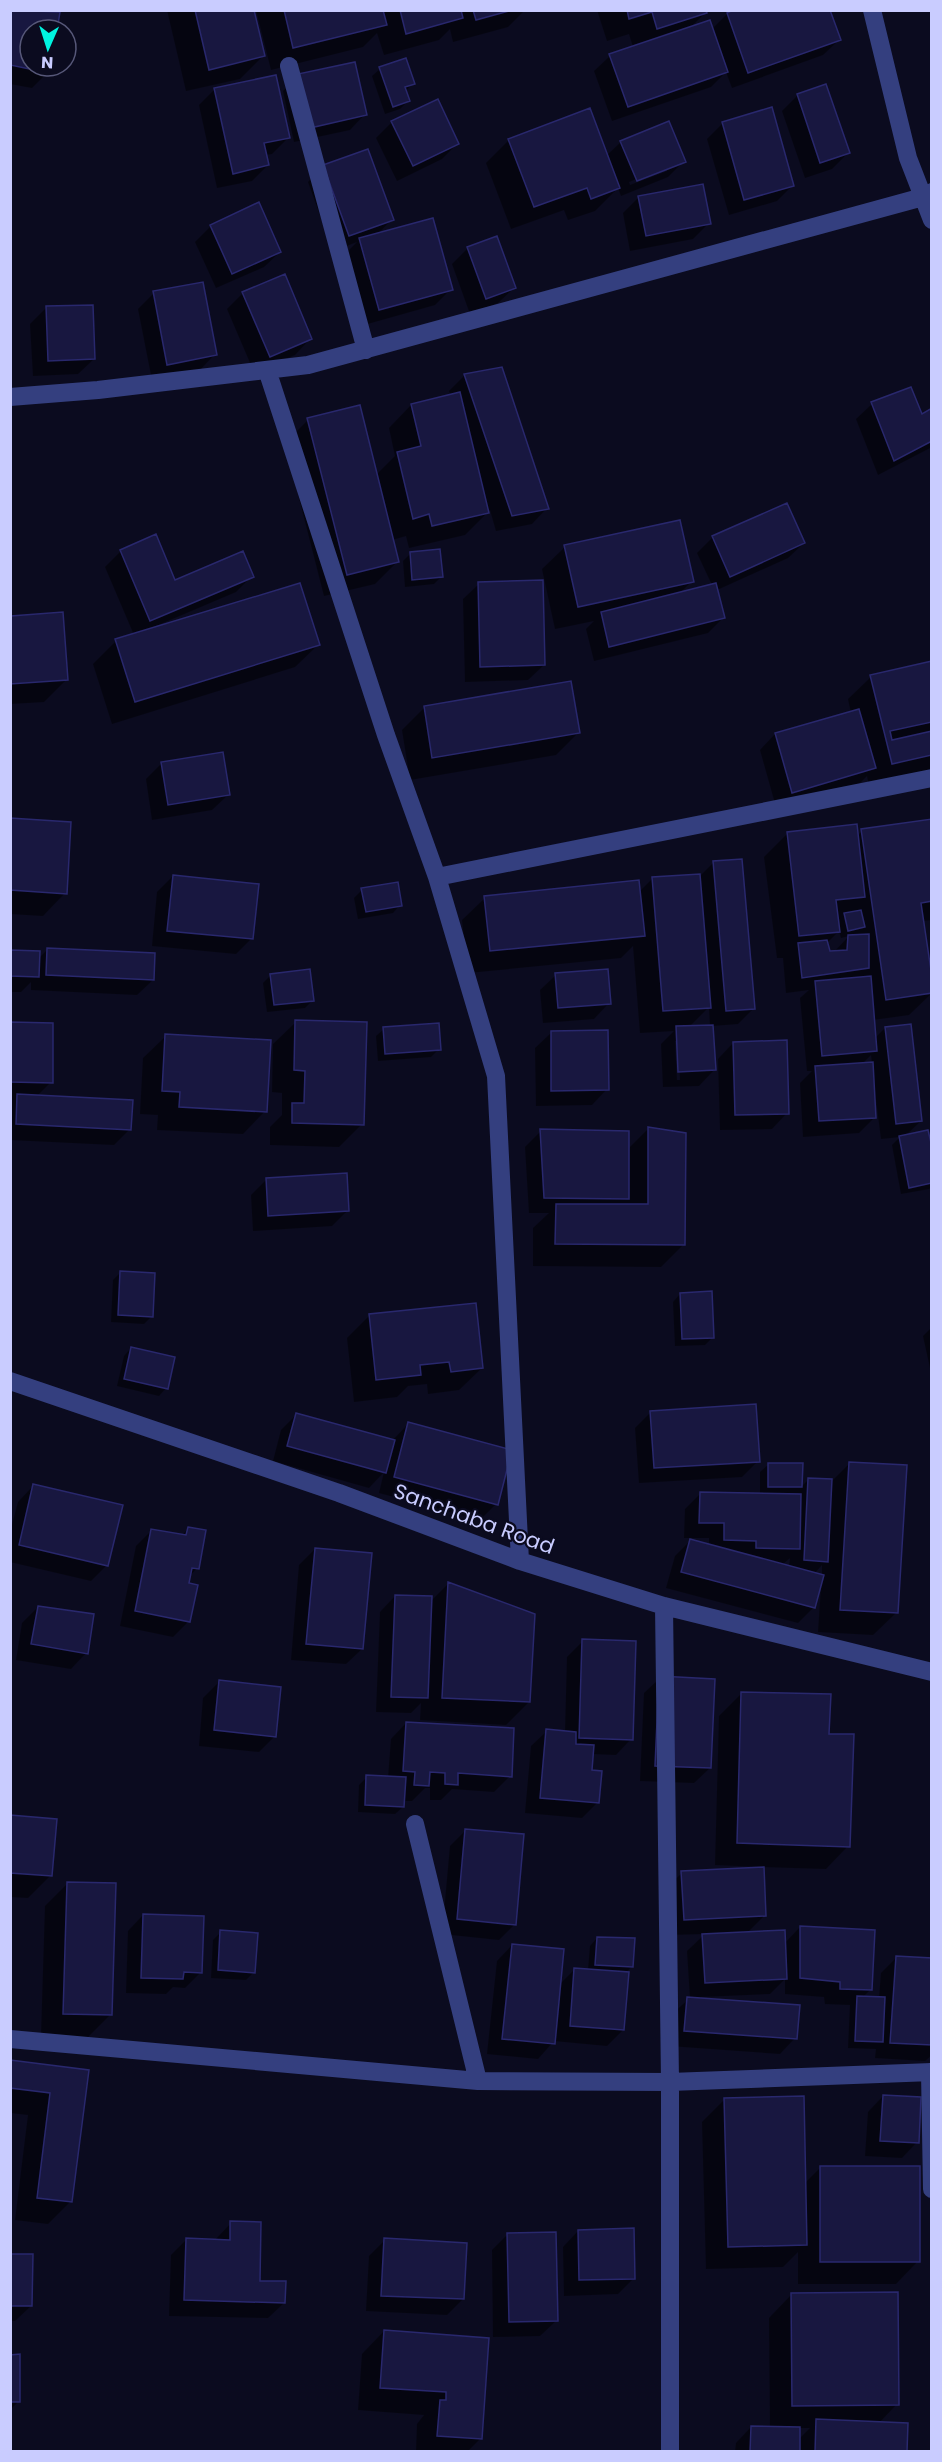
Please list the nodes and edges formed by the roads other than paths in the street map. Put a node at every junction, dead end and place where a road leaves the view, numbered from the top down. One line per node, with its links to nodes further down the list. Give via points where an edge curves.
1 (872, 10): 3 (street, via 908,158)
2 (289, 66): 5 (street)
3 (927, 194): 4 (street); 5 (street)
4 (932, 220)
5 (366, 350): 6 (street, via 308,365)
6 (267, 370): 7 (street); 9 (street, via 386,735)
7 (10, 397)
8 (932, 778): 9 (street)
9 (437, 877): 11 (street, via 496,1076)
10 (10, 1380): 11 (street, Sanchaba Road, via 339,1493)
11 (520, 1561): 12 (street, Sanchaba Road)
12 (664, 1606): 13 (street, Sanchaba Road); 18 (street)
13 (932, 1672)
14 (415, 1824): 17 (street)
15 (10, 2039): 17 (street)
16 (931, 2072): 18 (street); 19 (street)
17 (478, 2081): 18 (street)
18 (670, 2082): 20 (street)
19 (932, 2189)
20 (670, 2451)

